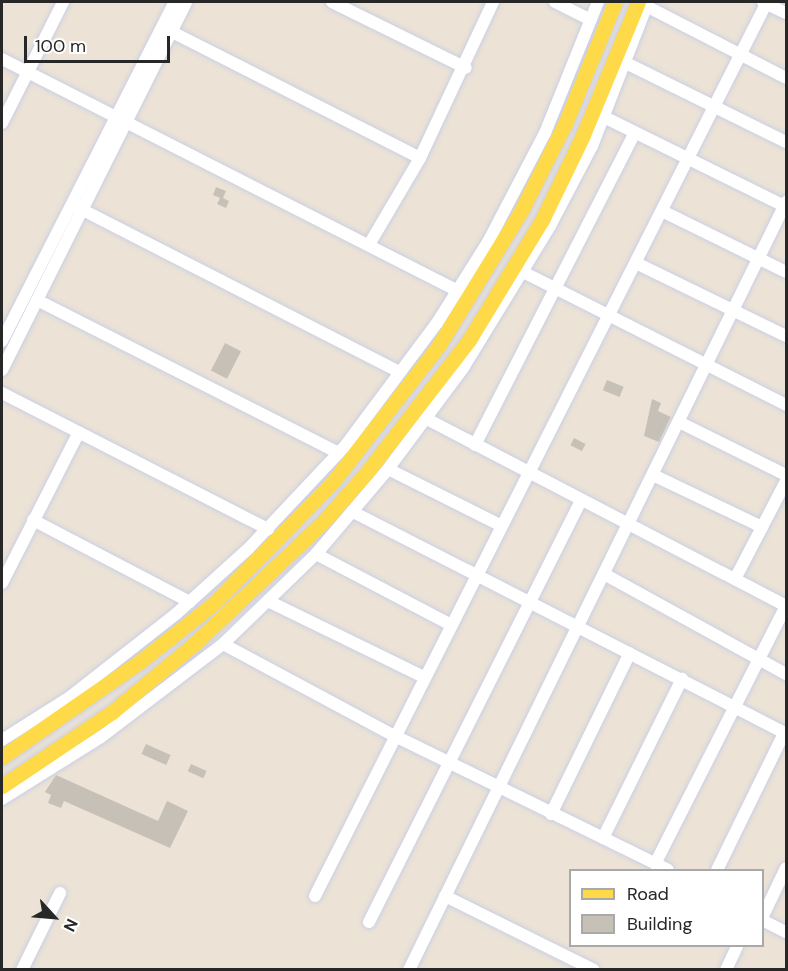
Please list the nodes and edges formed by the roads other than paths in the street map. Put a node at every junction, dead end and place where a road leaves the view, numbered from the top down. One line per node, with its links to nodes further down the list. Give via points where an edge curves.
1 (63, 2): 18 (street)
2 (175, 2): 22 (street)
3 (186, 2): 13 (street)
4 (332, 2): 17 (street)
5 (494, 2): 17 (street)
6 (555, 2): 12 (street)
7 (598, 2): 12 (street)
8 (615, 2): 86 (main road, via 565,124 520,213 439,345 332,483 212,605 133,667)
9 (765, 2): 11 (street); 14 (street)
10 (644, 3): 14 (street); 16 (street); 88 (main road, via 542,220 469,340 367,471 324,521 194,644 112,712)
11 (786, 13)
12 (591, 20): 37 (street, via 545,133)
13 (172, 32): 22 (street); 26 (street)
14 (740, 54): 19 (street); 20 (street)
15 (2, 59): 18 (street)
16 (626, 63): 20 (street); 21 (street)
17 (466, 68): 26 (street)
18 (29, 73): 22 (street); 23 (street)
19 (786, 78)
20 (715, 106): 25 (street); 27 (street)
21 (604, 117): 24 (street); 34 (street)
22 (121, 119): 29 (street); 31 (street)
23 (2, 123)
24 (635, 133): 27 (street); 36 (street)
25 (786, 142)
26 (420, 158): 31 (street)
27 (688, 160): 28 (street); 30 (street)
28 (786, 205): 32 (street)
29 (76, 207): 38 (street); 42 (street); 45 (street)
30 (662, 210): 32 (street); 33 (street)
31 (370, 243): 37 (street)
32 (759, 258): 35 (street); 39 (street)
33 (636, 263): 39 (street); 40 (street)
34 (523, 272): 36 (street); 48 (street, via 463,368)
35 (786, 272)
36 (555, 289): 40 (street); 51 (street)
37 (458, 291): 45 (street)
38 (37, 300): 44 (street); 52 (street)
39 (734, 310): 41 (street); 43 (street)
40 (608, 318): 43 (street); 54 (street)
41 (786, 336)
42 (2, 341)
43 (707, 365): 47 (street); 49 (street)
44 (2, 369)
45 (400, 372): 52 (street)
46 (2, 393): 50 (street)
47 (786, 405)
48 (425, 418): 51 (street); 53 (street)
49 (679, 422): 55 (street); 56 (street)
50 (79, 432): 60 (street); 64 (street)
51 (475, 445): 54 (street)
52 (338, 453): 64 (street)
53 (388, 469): 59 (street); 62 (street)
54 (528, 474): 58 (street); 62 (street)
55 (653, 475): 61 (street); 63 (street)
56 (786, 476)
57 (786, 481): 63 (street)
58 (581, 500): 61 (street); 72 (street)
59 (353, 512): 65 (street); 67 (street)
60 (33, 520): 69 (street); 71 (street)
61 (629, 524): 66 (street); 68 (street)
62 (502, 526): 67 (street)
63 (762, 528): 68 (street)
64 (268, 529): 71 (street)
65 (316, 554): 70 (street); 74 (street)
66 (603, 574): 75 (street); 78 (street)
67 (475, 577): 72 (street); 74 (street)
68 (735, 579): 73 (street)
69 (2, 583)
70 (268, 601): 76 (street); 80 (street)
71 (190, 602): 85 (street, via 70,697)
72 (527, 602): 75 (street); 87 (street)
73 (786, 606): 78 (street)
74 (451, 625): 80 (street)
75 (578, 626): 77 (street); 89 (street)
76 (223, 644): 84 (street); 90 (street, via 101,737)
77 (630, 653): 81 (street); 91 (street)
78 (760, 661): 79 (street); 82 (street)
79 (786, 674)
80 (424, 677): 84 (street)
81 (682, 680): 82 (street); 92 (street)
82 (734, 707): 83 (street); 93 (street)
83 (785, 734): 96 (street)
84 (393, 735): 87 (street); 98 (street)
85 (2, 740)
86 (2, 757)
87 (448, 763): 89 (street); 102 (street)
88 (2, 786)
89 (498, 787): 91 (street); 99 (street)
90 (2, 799)
91 (551, 814): 92 (street)
92 (603, 838): 93 (street)
93 (655, 864): 95 (street)
94 (786, 868): 100 (street)
95 (666, 869)
96 (718, 869)
97 (60, 893): 105 (street)
98 (315, 896)
99 (445, 896): 106 (street); 107 (street)
100 (764, 915)
101 (764, 920): 103 (street)
102 (369, 922)
103 (786, 932)
104 (736, 947): 108 (street)
105 (22, 969)
106 (409, 969)
107 (594, 969)
108 (726, 969)

